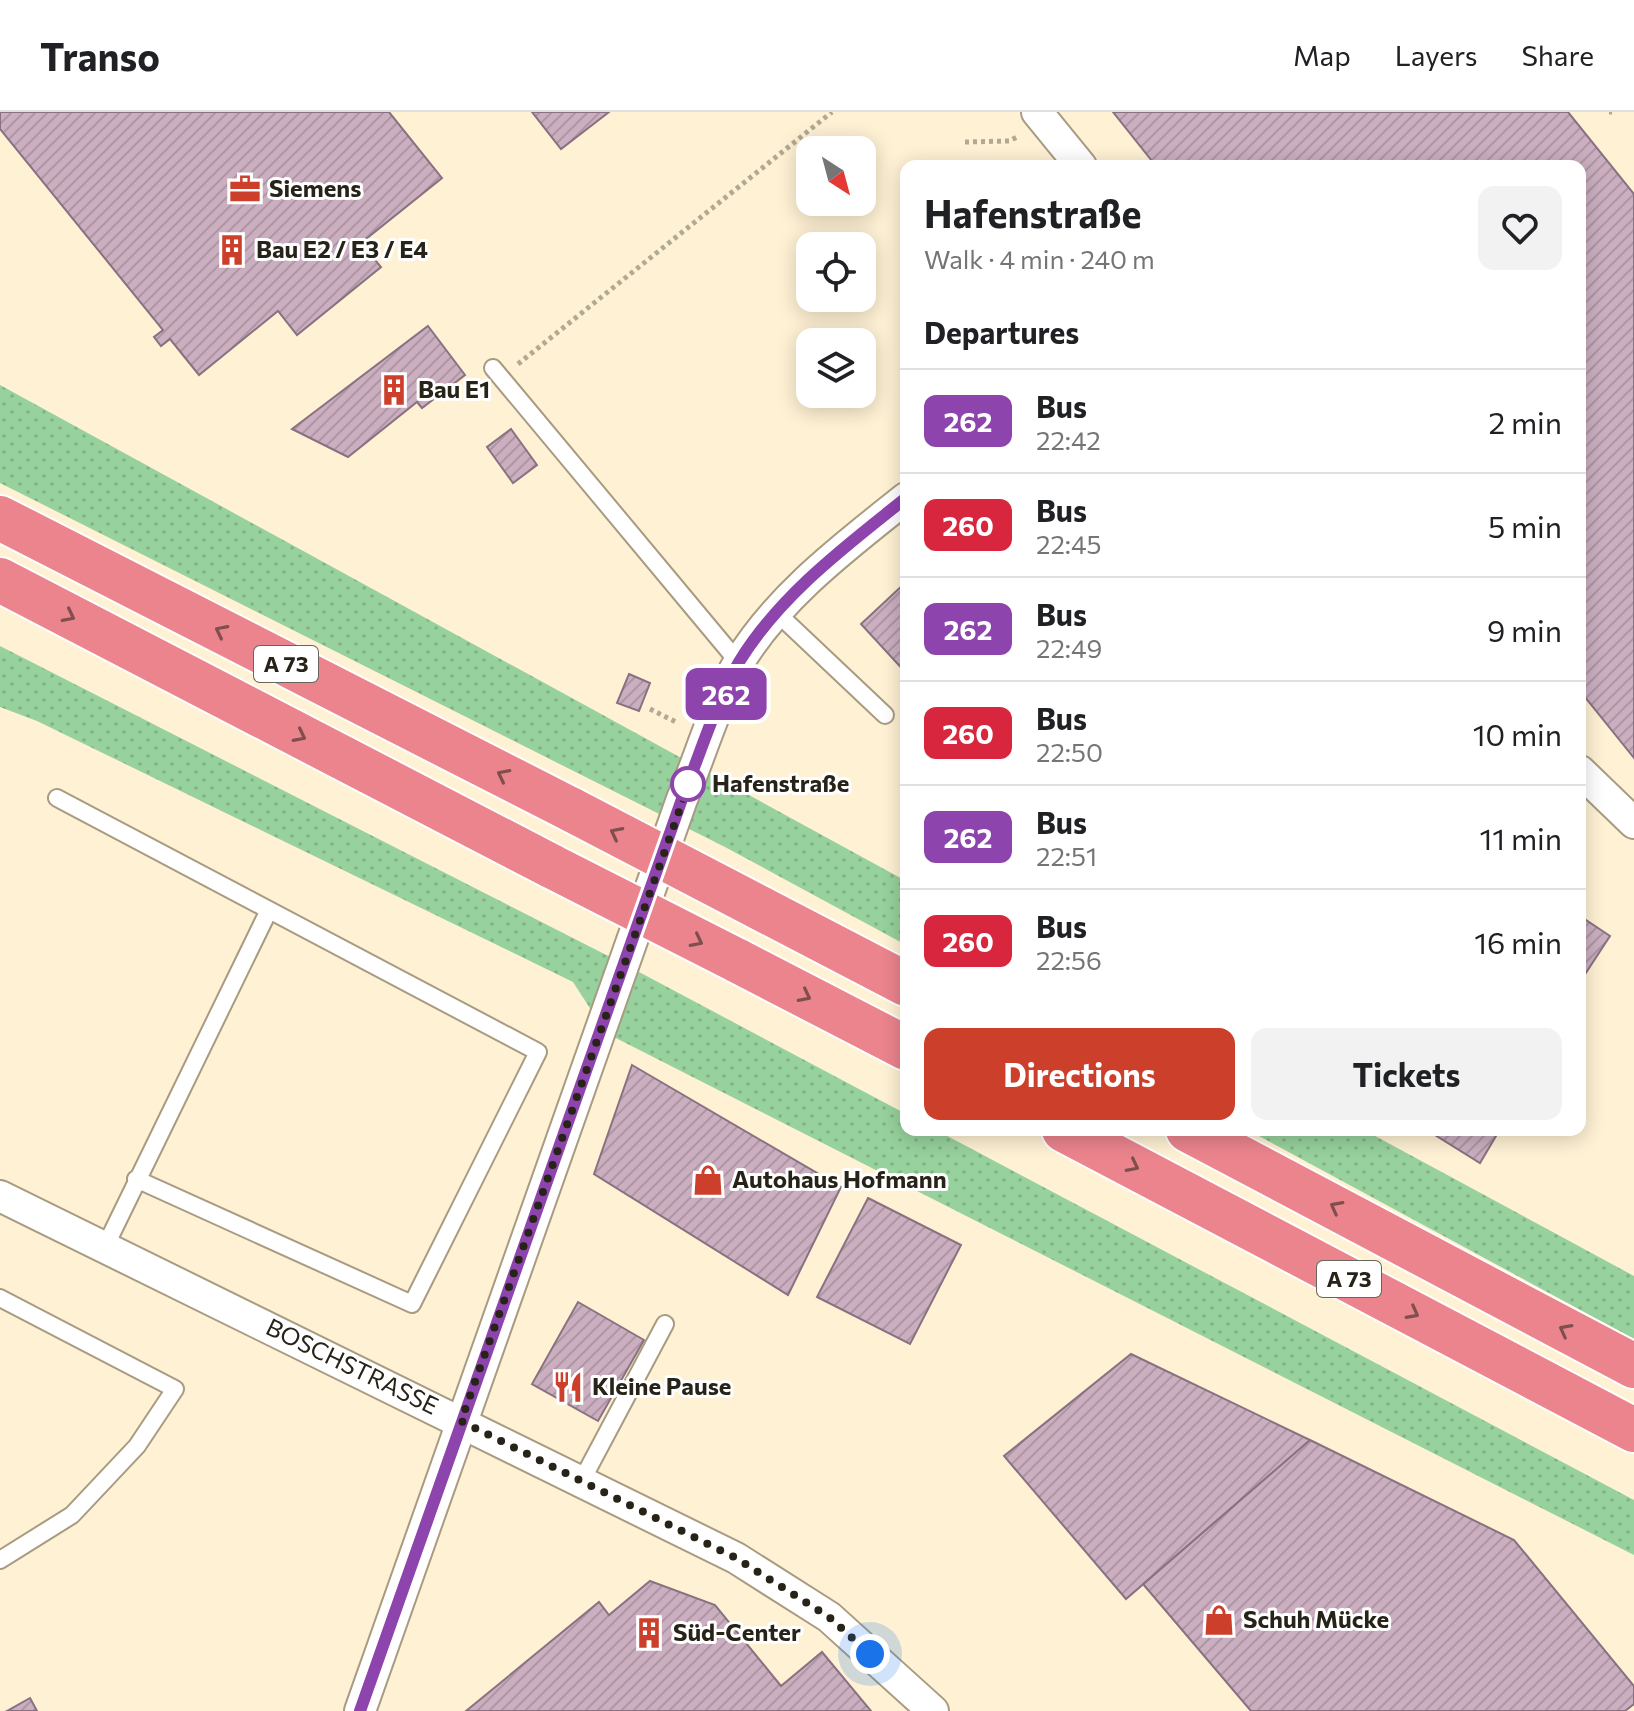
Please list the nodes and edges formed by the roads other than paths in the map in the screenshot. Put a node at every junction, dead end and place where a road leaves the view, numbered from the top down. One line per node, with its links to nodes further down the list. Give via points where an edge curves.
1 (1042, 118): 2 (street)
2 (1076, 160)
3 (497, 373): 8 (lane)
4 (900, 503): 7 (street)
5 (0, 518): 14 (highway, A 73, one-way to 5, bridge)
6 (0, 580): 15 (highway, A 73, one-way to 15, bridge)
7 (776, 612): 8 (street); 9 (lane)
8 (739, 663): 24 (street, via 682,799)
9 (885, 715)
10 (1586, 777): 12 (street)
11 (57, 798): 13 (lane)
12 (1634, 823)
13 (269, 910): 18 (lane); 18 (lane, via 538,1052 412,1304)
14 (900, 981)
15 (900, 1045)
16 (1075, 1136): 25 (highway, A 73, one-way to 25)
17 (1199, 1136): 23 (highway, A 73, one-way to 17)
18 (136, 1179): 20 (lane)
19 (0, 1196): 20 (street, BOSCHSTRASSE)
20 (106, 1245): 24 (street, BOSCHSTRASSE)
21 (0, 1298): 27 (lane, via 175,1389 137,1446 72,1515)
22 (665, 1324): 26 (lane)
23 (1634, 1366)
24 (461, 1421): 26 (street, BOSCHSTRASSE); 28 (street)
25 (1634, 1430)
26 (581, 1482): 29 (street, BOSCHSTRASSE, via 736,1558 829,1617)
27 (0, 1560)
28 (360, 1711)
29 (933, 1711)

